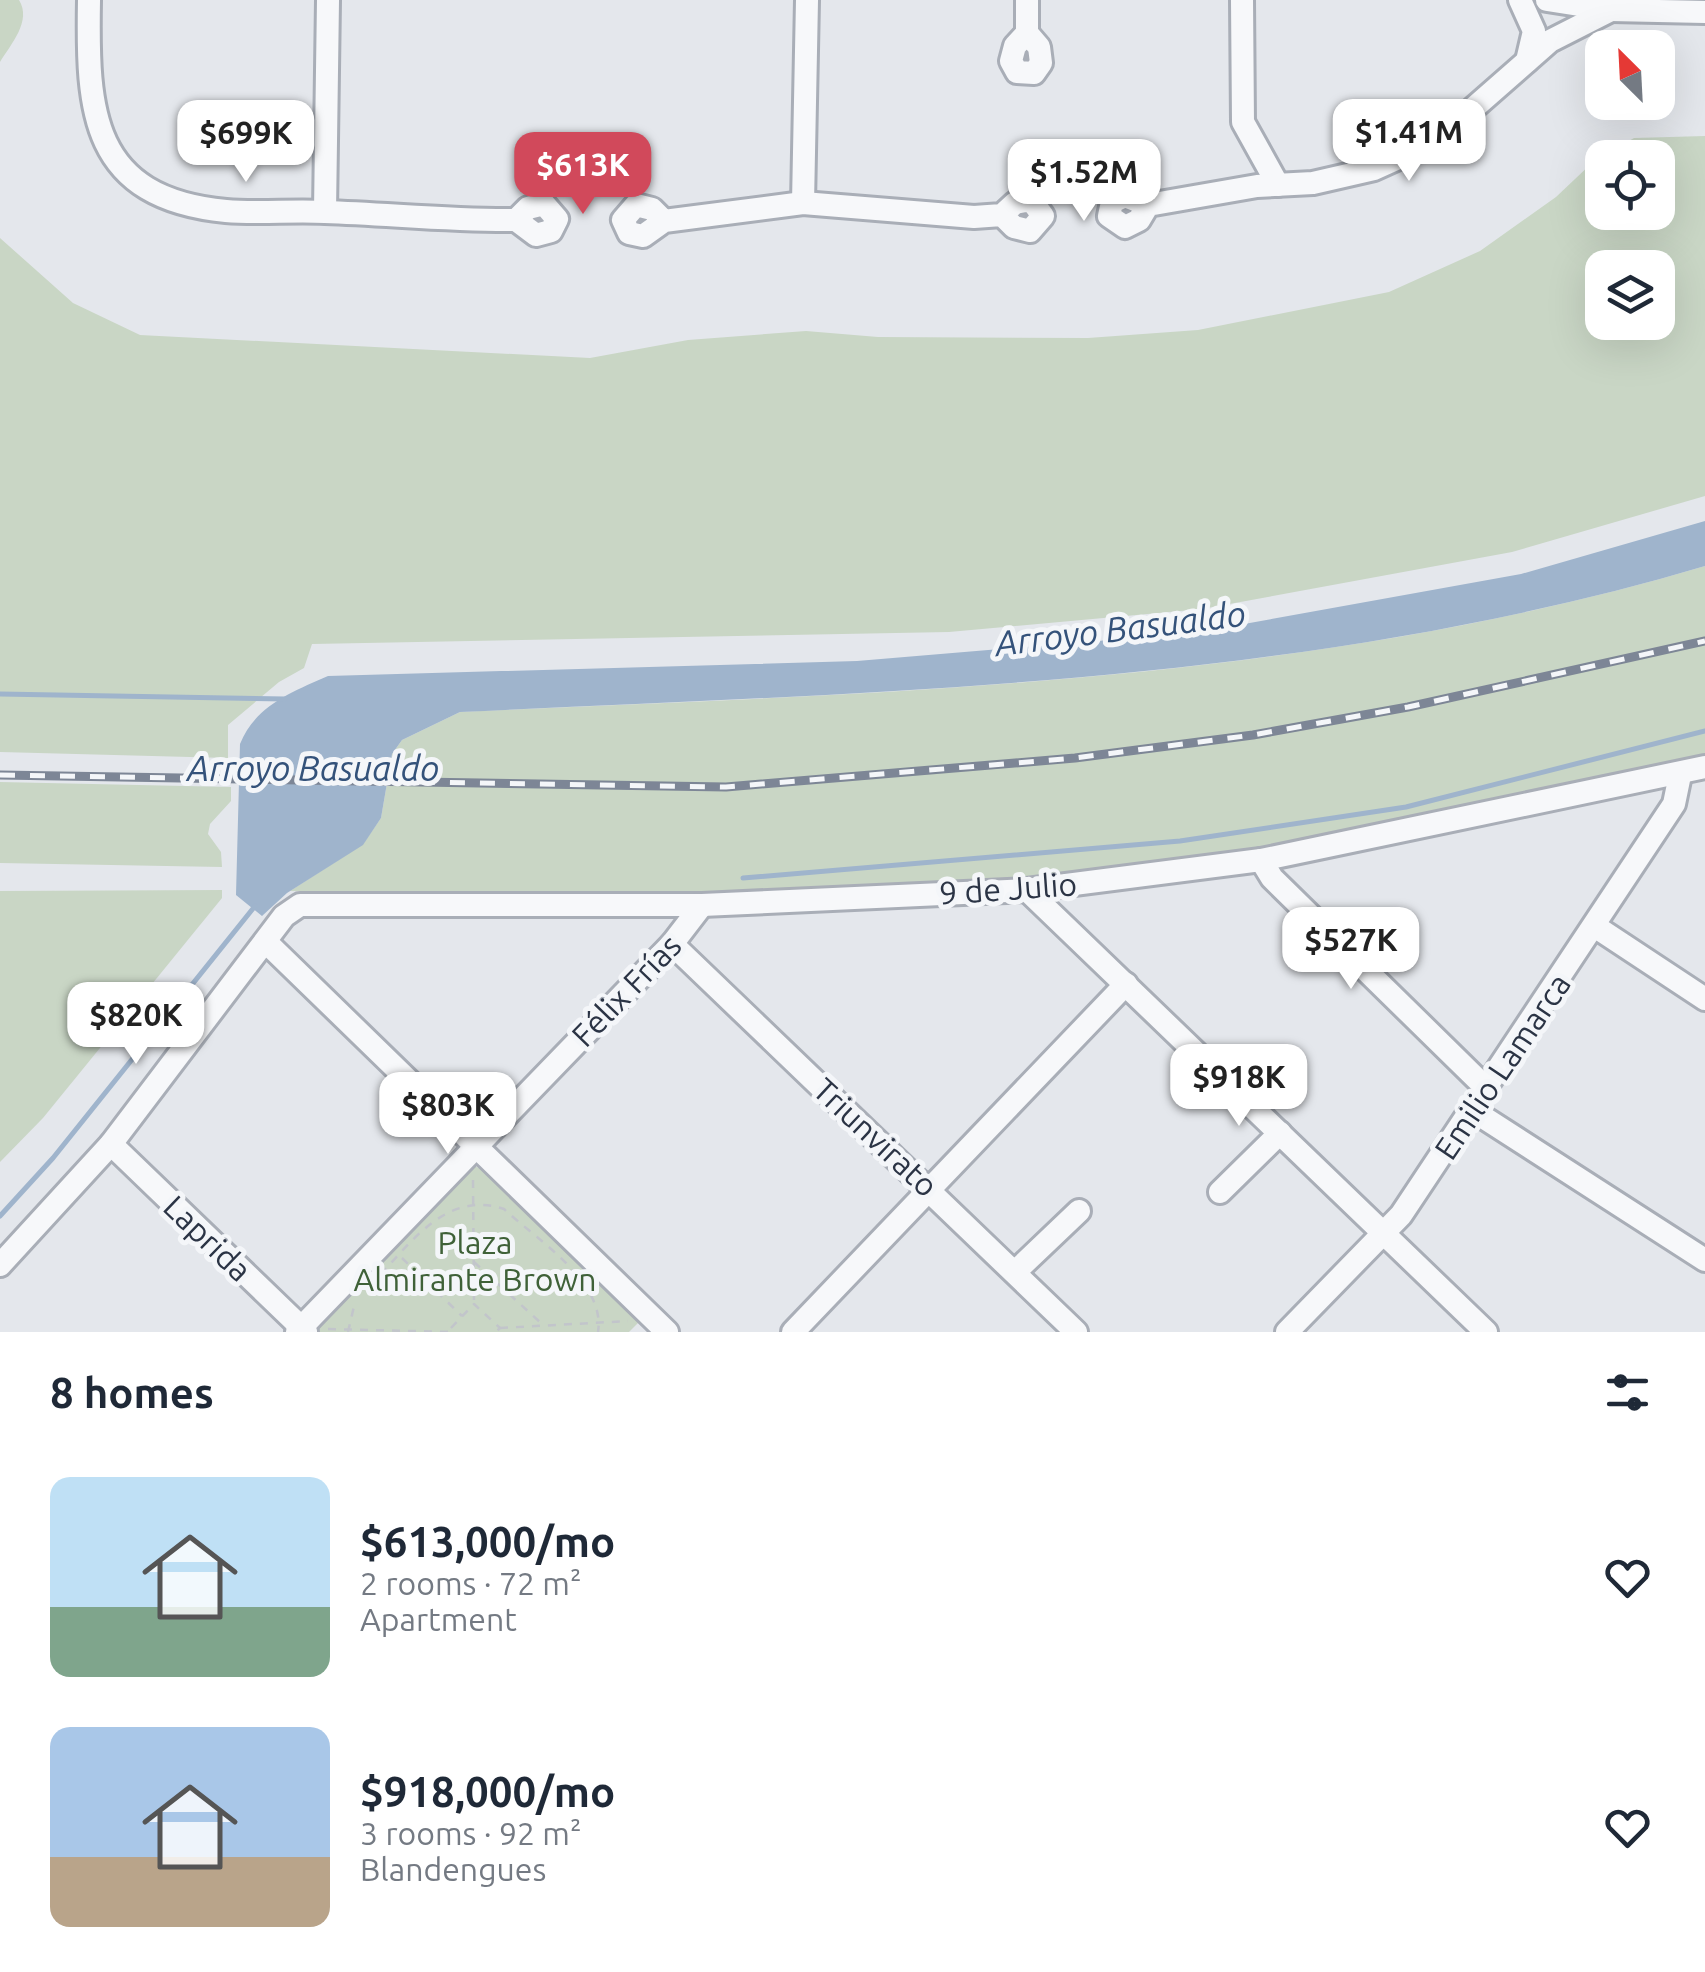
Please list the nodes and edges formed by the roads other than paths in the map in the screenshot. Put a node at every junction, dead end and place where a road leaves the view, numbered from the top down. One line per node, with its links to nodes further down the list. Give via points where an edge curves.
1 (89, 0): 15 (street, via 92,108 106,146 130,174 161,195 201,207)
2 (328, 0): 15 (street)
3 (807, 0): 13 (street)
4 (1027, 0): 10 (street)
5 (1242, 0): 12 (street, via 1244,122)
6 (1520, 0): 11 (street, via 1534,31)
7 (1547, 0): 8 (street)
8 (1610, 10): 9 (street); 11 (street)
9 (1705, 12)
10 (1026, 34)
11 (1527, 61): 12 (street, via 1464,120 1407,156 1346,177)
12 (1278, 184): 14 (street)
13 (803, 204): 16 (street); 18 (street)
14 (1148, 204)
15 (325, 212): 17 (street)
16 (1002, 215)
17 (516, 220)
18 (664, 221)
19 (1705, 767): 20 (street, 9 de Julio)
20 (1680, 775): 21 (street, 9 de Julio); 24 (street, Emilio Lamarca, via 1674,804)
21 (1260, 860): 22 (street, 9 de Julio); 29 (street)
22 (1028, 890): 23 (street, 9 de Julio); 27 (street)
23 (702, 905): 25 (street, 9 de Julio, via 300,905); 26 (street, Félix Frías)
24 (1596, 927): 28 (street); 29 (street, Emilio Lamarca)
25 (266, 942): 32 (street); 33 (street)
26 (672, 944): 33 (street, Félix Frías); 34 (street, Triunvirato)
27 (1126, 984): 31 (street); 34 (street)
28 (1705, 999)
29 (1485, 1087): 30 (street, Emilio Lamarca)
30 (1472, 1110): 37 (street, Emilio Lamarca); 38 (street)
31 (1280, 1133): 35 (street); 37 (street)
32 (110, 1144): 39 (street); 42 (street, Laprida)
33 (474, 1146): 41 (street); 42 (street, Félix Frías, via 393,1248)
34 (932, 1190): 40 (street, Triunvirato); 43 (street)
35 (1220, 1192)
36 (1078, 1211): 40 (street)
37 (1384, 1231): 45 (street, Emilio Lamarca); 46 (street)
38 (1705, 1260)
39 (0, 1265)
40 (1016, 1272): 44 (street, Triunvirato)
41 (660, 1326)
42 (302, 1330)
43 (794, 1332)
44 (1076, 1332)
45 (1287, 1332)
46 (1486, 1332)

